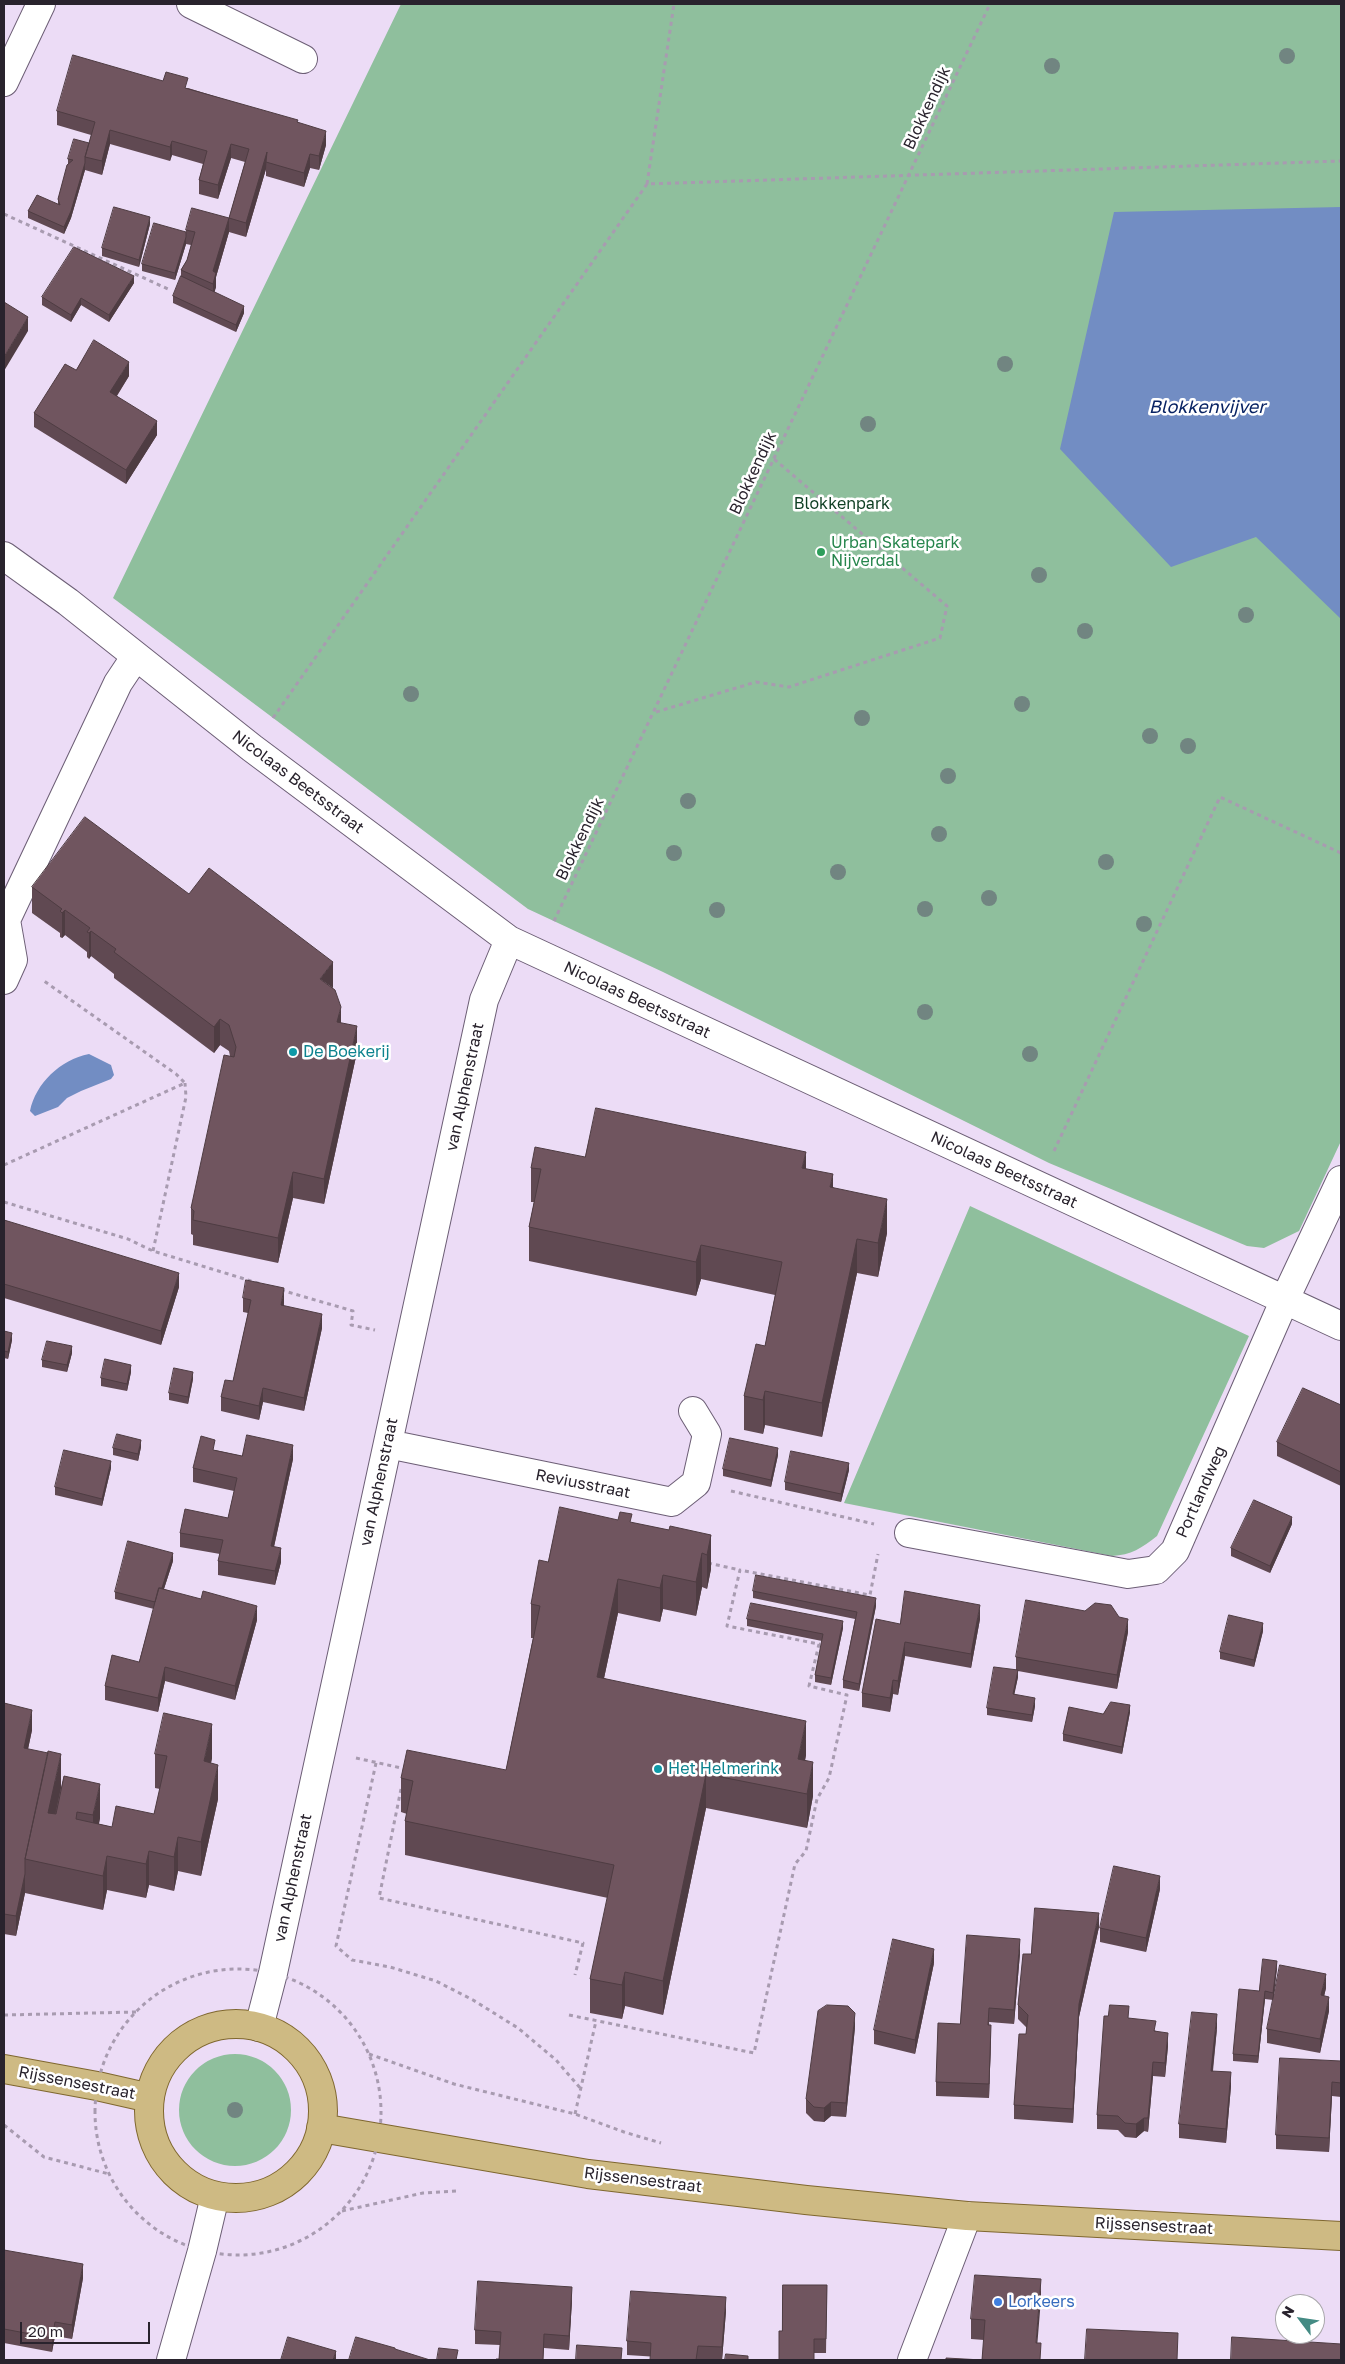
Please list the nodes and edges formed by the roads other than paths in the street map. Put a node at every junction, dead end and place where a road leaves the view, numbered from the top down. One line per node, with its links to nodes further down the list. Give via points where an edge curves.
1 (41, 4): 4 (street)
2 (191, 4): 3 (street)
3 (304, 59)
4 (4, 82)
5 (4, 556): 6 (street, Nicolaas Beetsstraat)
6 (136, 656): 7 (street, Nicolaas Beetsstraat, via 252,748); 8 (street, via 118,683 6,920)
7 (509, 940): 10 (street, Nicolaas Beetsstraat); 13 (street, van Alphenstraat, via 484,1000)
8 (8, 970)
9 (1341, 1180): 10 (street, Portlandweg)
10 (1285, 1299): 11 (street, Nicolaas Beetsstraat); 14 (street, Portlandweg, via 1175,1551 1156,1570 1128,1574)
11 (1341, 1326)
12 (693, 1411): 13 (street, Reviusstraat, via 707,1434 696,1483 672,1502)
13 (388, 1444): 15 (street, van Alphenstraat)
14 (896, 1530)
15 (259, 2027): 17 (main road, via 230,2025 206,2030 180,2044 160,2068); 18 (main road, via 287,2041 300,2052 313,2071 321,2093)
16 (4, 2069): 17 (main road, Rijssensestraat)
17 (150, 2098): 19 (main road, via 150,2126 158,2150 172,2170 193,2187)
18 (321, 2128): 19 (main road, via 307,2161 296,2174 273,2190 248,2197); 20 (main road, Rijssensestraat, via 588,2174)
19 (215, 2196): 22 (street)
20 (967, 2216): 21 (main road, Rijssensestraat); 23 (street)
21 (1341, 2236)
22 (171, 2360)
23 (912, 2360)

